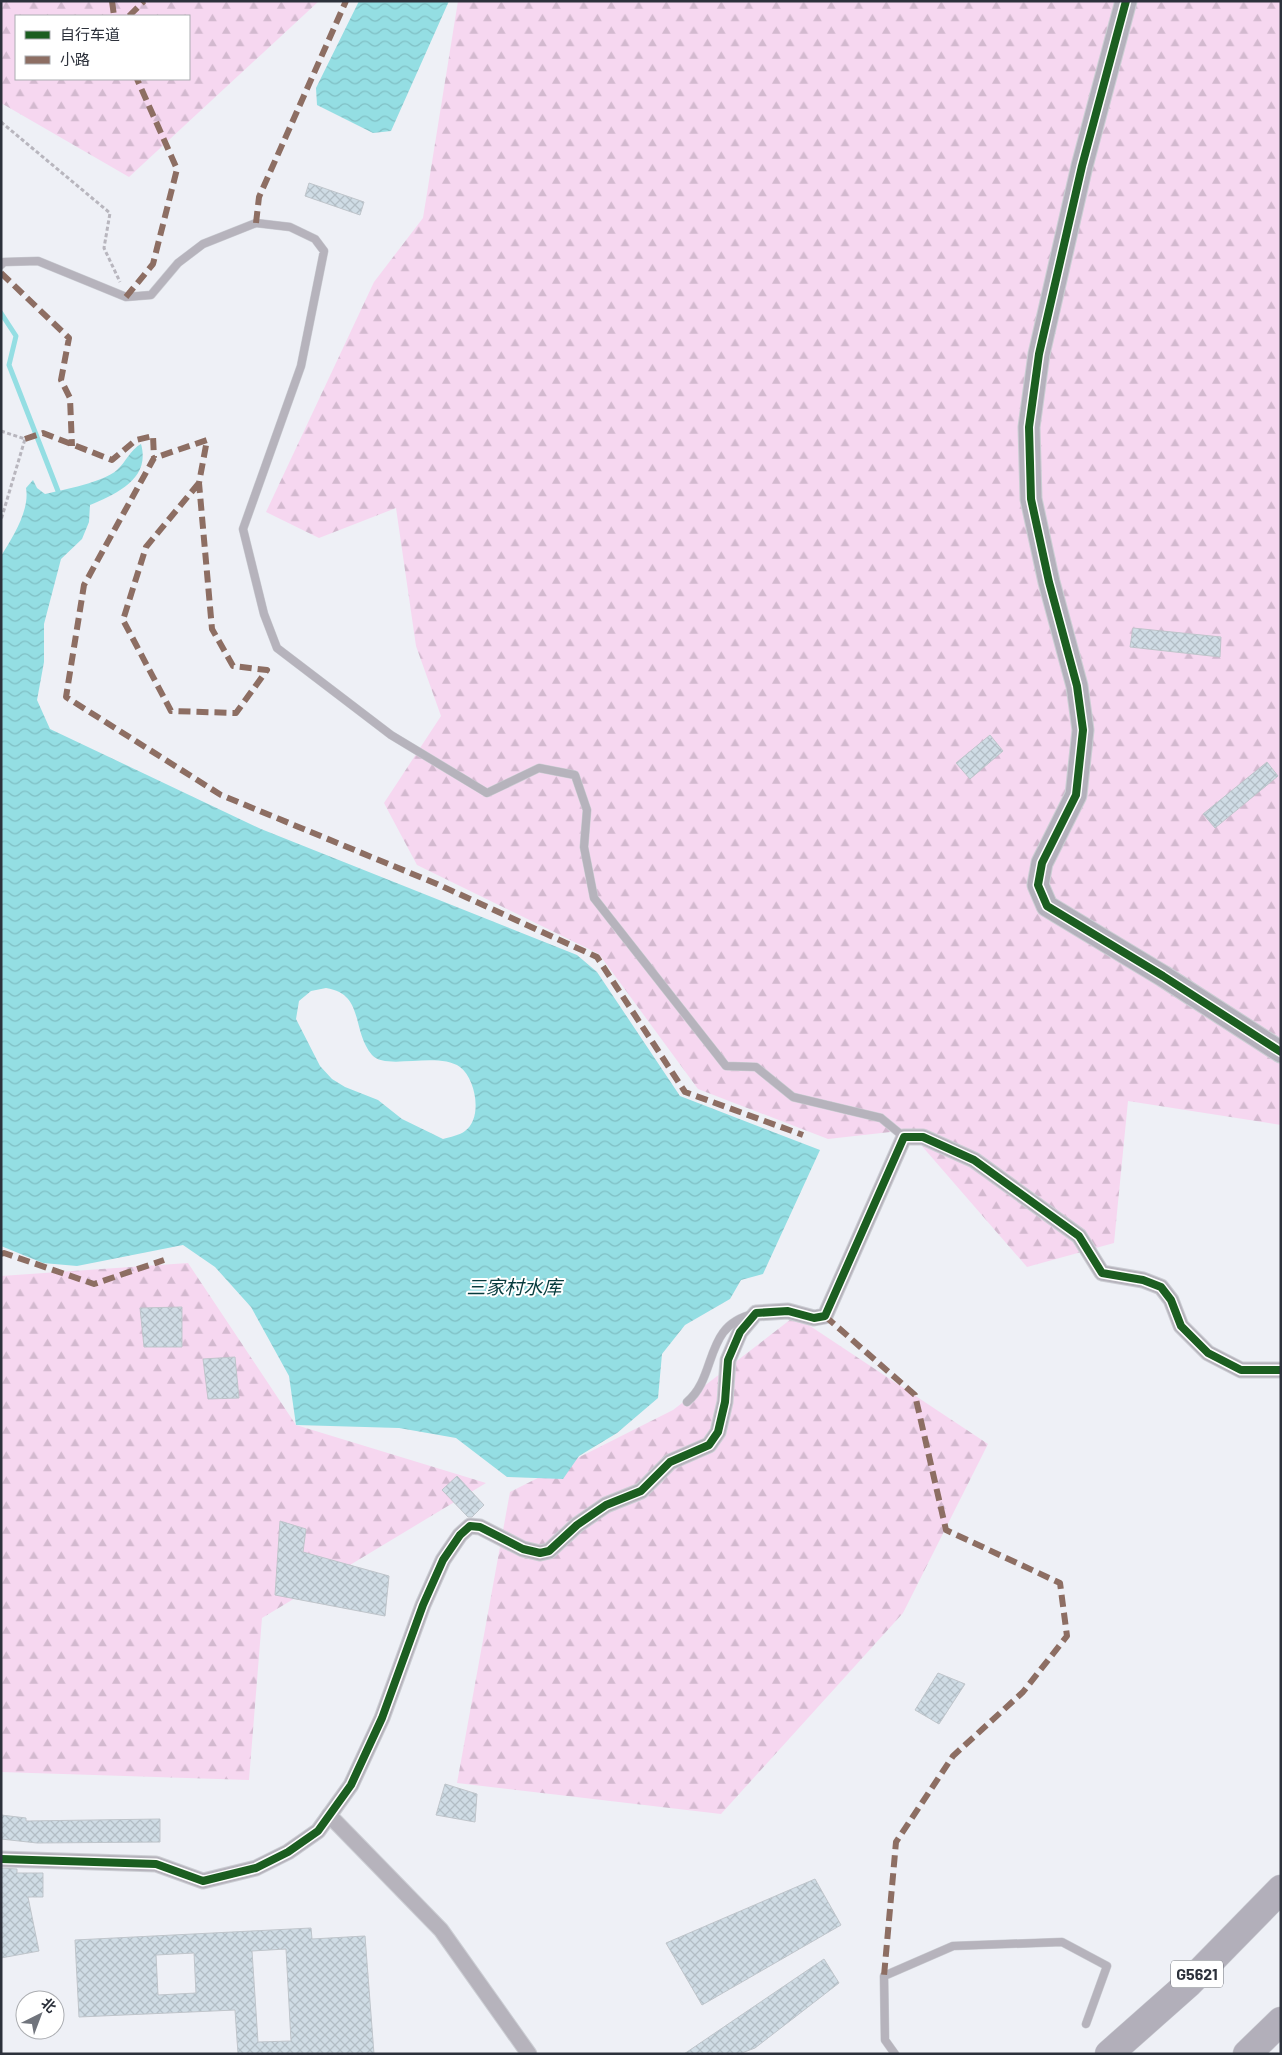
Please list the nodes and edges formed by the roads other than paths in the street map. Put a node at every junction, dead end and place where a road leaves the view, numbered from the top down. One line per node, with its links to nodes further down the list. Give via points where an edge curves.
1 (1126, 1): 3 (street, via 1082,166 1041,345 1029,427 1031,499 1077,686 1083,730 1076,795 1042,863 1038,885 1048,906)
2 (1, 265): 4 (lane, via 4,262 38,261 126,296 151,295 178,263 203,244 256,223 290,227 315,239 324,251 301,366 243,528 264,614 277,648 391,736 487,793 539,768 575,775 587,810 584,847 594,898 726,1066 756,1067 793,1097 881,1118)
3 (1281, 1052)
4 (904, 1137): 5 (street, via 825,1316 814,1318 788,1311); 6 (street, via 922,1137 974,1160 1078,1236 1102,1273 1143,1280 1161,1287 1171,1300 1181,1326 1208,1353 1241,1370)
5 (756, 1313): 7 (lane, via 742,1316 726,1327 708,1360 701,1385); 8 (street, via 740,1332 728,1360 725,1402 718,1432 709,1445 670,1462 641,1491 606,1505 577,1525 549,1551 540,1553 523,1549 480,1527 470,1526 460,1535 443,1560 423,1605 382,1718 351,1785)
6 (1281, 1370)
7 (687, 1402)
8 (329, 1815): 9 (street, via 318,1831 288,1852 256,1868 203,1881 156,1864); 13 (street, via 441,1930)
9 (1, 1859)
10 (1281, 1889): 15 (highway, G5621, via 1188,1984)
11 (1281, 2021): 16 (highway)
12 (1086, 2024): 14 (lane, via 1106,1966 1062,1942 953,1946 884,1976 885,2040)
13 (529, 2054)
14 (895, 2054)
15 (1108, 2054)
16 (1247, 2054)

